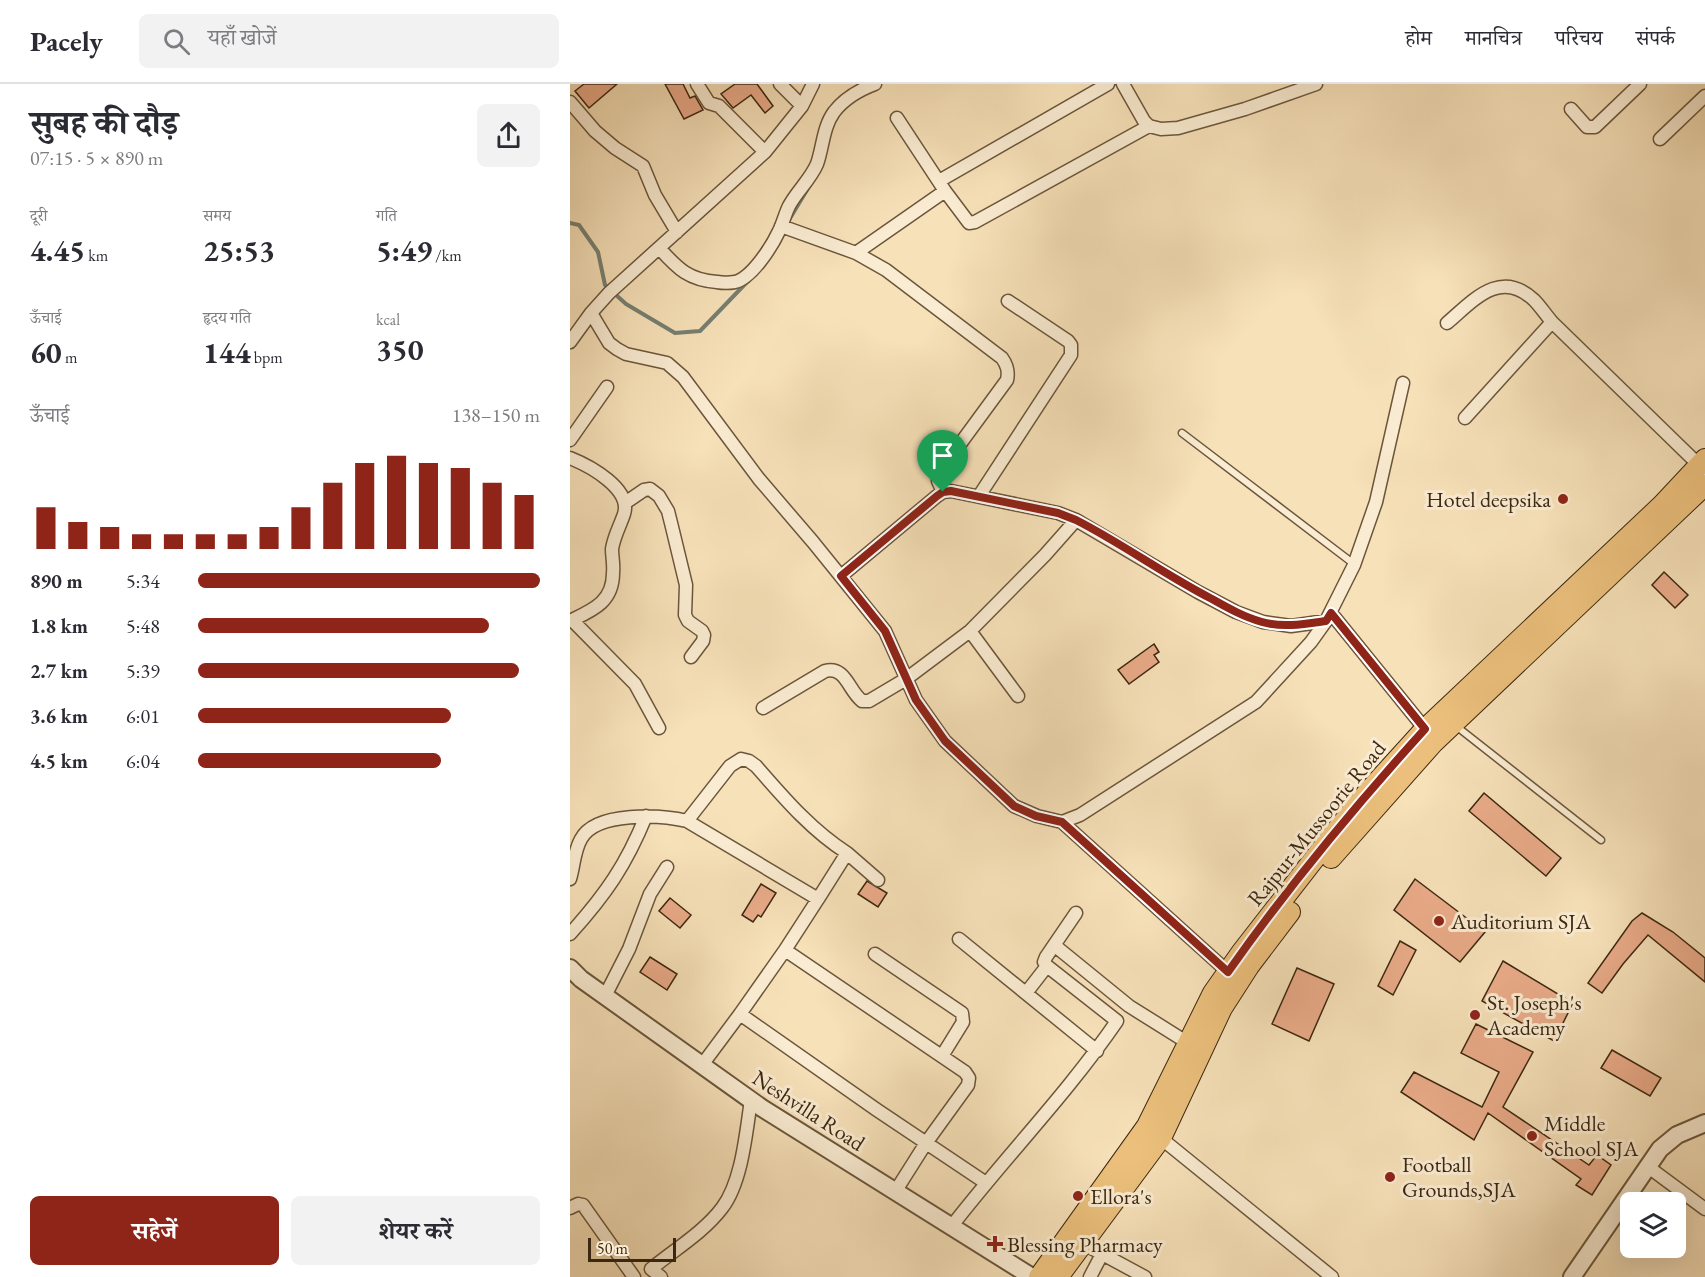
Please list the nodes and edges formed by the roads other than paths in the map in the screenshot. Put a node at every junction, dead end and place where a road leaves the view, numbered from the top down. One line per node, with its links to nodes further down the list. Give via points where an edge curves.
1 (697, 84): 16 (street, via 709,103 719,106)
2 (780, 84): 11 (street)
3 (813, 84): 11 (street)
4 (875, 84): 18 (street, via 844,101 834,113 816,166 790,205)
5 (1108, 84): 17 (street)
6 (1123, 84): 14 (street)
7 (1316, 84): 14 (street, via 1178,128)
8 (1640, 84): 12 (street, via 1595,127 1587,127)
9 (1705, 96): 15 (street)
10 (570, 102): 19 (street, via 595,131 643,166)
11 (802, 106): 16 (street)
12 (1571, 109)
13 (897, 118): 17 (street)
14 (1149, 126): 17 (street, via 972,223)
15 (1660, 139)
16 (765, 152): 19 (street)
17 (942, 186): 21 (street)
18 (786, 228): 20 (street, via 759,262 736,282 698,279 680,271); 21 (street)
19 (677, 232): 20 (street)
20 (660, 249): 23 (street)
21 (856, 253): 35 (street, via 902,280 1006,364 1006,380 938,474)
22 (1008, 301): 36 (street, via 1068,341 1072,349)
23 (591, 314): 26 (street); 40 (street, via 617,349 676,368 759,479)
24 (1552, 322): 25 (street, via 1534,300 1518,289 1498,286 1485,291); 29 (street); 33 (street)
25 (1447, 323)
26 (570, 342)
27 (1404, 383): 39 (street, via 1376,502)
28 (607, 387): 31 (street)
29 (1465, 418)
30 (1182, 434): 39 (lane)
31 (570, 440)
32 (570, 458): 37 (street, via 619,489)
33 (1703, 465): 50 (main road, Rajpur-Mussoorie Road)
34 (1705, 485): 48 (main road, Rajpur-Mussoorie Road)
35 (943, 492): 36 (street); 40 (street)
36 (979, 496): 38 (street)
37 (625, 503): 42 (street, via 612,550 612,589 606,599); 44 (street, via 650,489 668,511 686,585 685,615 704,635)
38 (1076, 520): 41 (street, via 1236,612 1284,625); 43 (street)
39 (1354, 565): 41 (street)
40 (841, 576): 45 (street, via 885,631)
41 (1328, 617): 50 (street); 53 (street, via 1311,642 1256,702 1080,815)
42 (571, 621): 49 (street, via 634,684)
43 (970, 632): 45 (street); 46 (street)
44 (691, 657)
45 (906, 679): 47 (street, via 862,701 839,672 825,671); 53 (street, via 945,741 1014,806)
46 (1018, 696)
47 (763, 708)
48 (1453, 723): 54 (lane); 80 (main road, Rajpur-Mussoorie Road, via 1338,850 1249,966)
49 (659, 728)
50 (1425, 729): 68 (main road, Rajpur-Mussoorie Road, via 1366,794)
51 (646, 816): 52 (street); 57 (street, via 593,826 582,836); 61 (street, via 617,876)
52 (687, 821): 55 (street, via 730,766 741,759 756,766 808,823); 59 (street)
53 (1062, 822): 68 (street)
54 (1601, 840)
55 (847, 853): 58 (street); 59 (street)
56 (667, 867): 70 (street, via 650,894)
57 (570, 879)
58 (878, 880)
59 (818, 899): 64 (street)
60 (1076, 913): 63 (street)
61 (570, 934)
62 (959, 939): 69 (street)
63 (1054, 945): 66 (street, via 1044,962); 71 (street)
64 (785, 950): 72 (street); 76 (street)
65 (875, 954): 76 (street, via 962,1013 963,1022)
66 (1047, 966): 69 (street); 73 (street)
67 (570, 968): 70 (street, Neshvilla Road)
68 (1228, 972): 74 (main road, Rajpur-Mussoorie Road)
69 (1026, 993): 75 (street)
70 (605, 996): 77 (street, Neshvilla Road)
71 (1129, 1006): 73 (street); 74 (street)
72 (740, 1014): 77 (street); 81 (street)
73 (1117, 1021): 75 (street)
74 (1188, 1043): 80 (main road, Rajpur-Mussoorie Road)
75 (1097, 1051): 83 (street)
76 (942, 1056): 81 (street, via 965,1072 968,1085)
77 (702, 1065): 78 (street, Neshvilla Road)
78 (751, 1100): 84 (street, Neshvilla Road); 90 (street, via 734,1186 722,1208)
79 (1705, 1122): 82 (street, via 1677,1135)
80 (1154, 1132): 88 (main road, Rajpur-Mussoorie Road); 94 (main road, Rajpur-Mussoorie Road); 98 (street)
81 (926, 1143): 83 (street); 84 (street)
82 (1647, 1166): 86 (street); 99 (street)
83 (986, 1183): 87 (street)
84 (895, 1192): 87 (street, Neshvilla Road)
85 (570, 1208): 91 (street, via 583,1205)
86 (1705, 1209)
87 (951, 1227): 93 (street, Neshvilla Road)
88 (1082, 1243): 89 (street); 95 (main road, Rajpur-Mussoorie Road)
89 (1102, 1254): 96 (street); 97 (street)
90 (651, 1269): 91 (street); 92 (street)
91 (634, 1277)
92 (661, 1277)
93 (1032, 1277)
94 (1039, 1277)
95 (1058, 1277)
96 (1090, 1277)
97 (1146, 1277)
98 (1332, 1277)
99 (1572, 1277)

